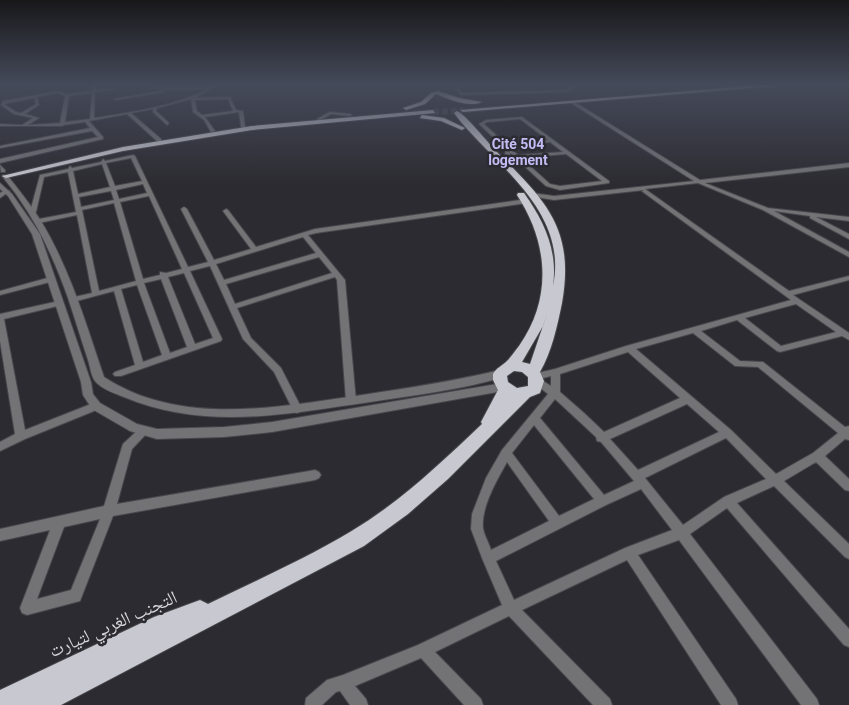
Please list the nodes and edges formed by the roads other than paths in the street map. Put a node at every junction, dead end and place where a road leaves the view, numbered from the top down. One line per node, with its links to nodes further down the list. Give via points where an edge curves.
1 (36, 118): 21 (street)
2 (63, 118): 20 (street)
3 (102, 118): 15 (street)
4 (134, 118): 26 (street)
5 (161, 118): 18 (street)
6 (203, 118): 25 (street)
7 (242, 118): 22 (street)
8 (332, 118): 16 (highway)
9 (343, 118): 16 (highway)
10 (346, 118): 16 (highway)
11 (432, 118): 24 (highway)
12 (456, 118): 24 (highway)
13 (472, 118): 24 (highway)
14 (594, 118): 40 (street)
15 (92, 120): 17 (street)
16 (319, 120): 22 (highway); 38 (highway, via 172,140)
17 (86, 121): 20 (street); 23 (street)
18 (167, 124)
19 (0, 125): 21 (street)
20 (62, 125): 21 (street)
21 (21, 126)
22 (243, 127): 25 (highway)
23 (93, 128): 29 (street); 33 (street, via 101,138)
24 (465, 128): 28 (highway); 45 (highway)
25 (213, 132): 26 (highway)
26 (159, 140): 38 (highway)
27 (550, 141): 30 (street, via 512,146); 30 (street, via 520,118 481,124); 31 (street)
28 (487, 146): 30 (street); 35 (highway)
29 (0, 147)
30 (508, 150): 32 (street); 35 (street)
31 (566, 153): 32 (street); 32 (street, via 607,182 560,188 548,185)
32 (517, 157)
33 (0, 161)
34 (103, 161): 37 (street); 39 (street, via 133,156); 41 (street)
35 (505, 165): 45 (highway)
36 (849, 167): 40 (street)
37 (70, 168): 44 (street); 52 (street, via 42,176)
38 (3, 178): 52 (street); 66 (street, via 36,234)
39 (146, 182): 41 (street); 43 (street)
40 (701, 183): 42 (street); 45 (street); 49 (street)
41 (113, 188): 44 (street); 46 (street)
42 (644, 191): 47 (street, via 558,201); 72 (street)
43 (151, 194): 46 (street); 62 (street)
44 (76, 196): 50 (street)
45 (529, 198): 47 (highway); 56 (street); 88 (highway, التجنب الغربي لتيارت, via 543,230 550,261 549,278 539,320)
46 (116, 200): 50 (street); 67 (street)
47 (544, 208): 87 (highway, via 554,227 561,253 560,278)
48 (184, 209): 61 (street)
49 (765, 209): 53 (street); 59 (street)
50 (79, 211): 55 (street); 71 (street)
51 (226, 211): 58 (street)
52 (33, 212): 55 (street)
53 (806, 214): 54 (street); 57 (street)
54 (849, 219)
55 (39, 221): 73 (street)
56 (305, 235): 58 (street); 60 (street)
57 (849, 237)
58 (255, 250): 61 (street)
59 (847, 253)
60 (320, 254): 64 (street); 68 (street)
61 (210, 263): 62 (street); 68 (street)
62 (184, 269): 63 (street); 81 (street, via 218,338)
63 (163, 274): 67 (street); 81 (street)
64 (336, 274): 76 (street); 92 (street, via 341,280)
65 (849, 278): 72 (street)
66 (51, 279): 70 (street); 75 (street)
67 (140, 282): 69 (street); 83 (street)
68 (222, 283): 76 (street)
69 (117, 288): 71 (street); 84 (street)
70 (0, 293)
71 (96, 294): 73 (street)
72 (787, 294): 74 (street)
73 (72, 300): 94 (street, via 99,378 109,386 189,412 215,415)
74 (797, 301): 78 (street); 80 (street)
75 (59, 303): 77 (street); 93 (street, via 88,395)
76 (233, 307): 94 (street, via 247,339 278,370)
77 (0, 317): 100 (street)
78 (739, 318): 79 (street); 80 (street, via 780,349)
79 (694, 330): 82 (street); 99 (street, via 738,364 760,364)
80 (846, 335)
81 (192, 348): 83 (street)
82 (628, 348): 85 (street); 91 (street)
83 (166, 357): 84 (street)
84 (140, 366): 86 (street)
85 (556, 372): 87 (street); 89 (street)
86 (118, 374)
87 (535, 376): 88 (highway, via 525,368); 89 (street); 90 (highway, التجنب الغربي لتيارت, via 535,389)
88 (505, 379): 90 (highway, via 515,393); 92 (street); 96 (street, via 272,427 157,434); 97 (highway, التجنب الغربي لتيارت)
89 (554, 392): 95 (street); 101 (street)
90 (526, 393): 97 (highway, التجنب الغربي لتيارت)
91 (688, 399): 98 (street); 101 (street)
92 (351, 401): 94 (street)
93 (96, 406): 96 (street, via 134,428); 100 (street)
94 (296, 409)
95 (535, 419): 103 (street); 109 (street)
96 (144, 430): 111 (street, via 127,447)
97 (484, 431): 119 (highway, التجنب الغربي لتيارت, via 442,474 357,540)
98 (727, 433): 106 (street); 107 (street)
99 (848, 433): 104 (street)
100 (21, 436): 102 (street)
101 (601, 438): 106 (street)
102 (0, 448)
103 (506, 453): 113 (street); 118 (street, via 478,514 478,529)
104 (817, 456): 107 (street); 108 (street)
105 (315, 475): 111 (street)
106 (640, 480): 109 (street); 114 (street)
107 (774, 481): 110 (street); 117 (street)
108 (849, 486)
109 (602, 501): 113 (street)
110 (728, 502): 114 (street); 121 (street)
111 (108, 511): 112 (street); 112 (street, via 75,596 28,608)
112 (59, 523): 115 (street)
113 (557, 523): 118 (street)
114 (681, 533): 116 (street); 131 (street)
115 (0, 535)
116 (629, 552): 120 (street); 130 (street)
117 (849, 553)
118 (488, 558): 120 (street)
119 (248, 594): 124 (highway, التجنب الغربي لتيارت, via 162,625); 126 (highway, التجنب الغربي لتيارت)
120 (510, 607): 122 (street); 129 (street)
121 (849, 640)
122 (423, 650): 123 (street); 128 (street)
123 (343, 683): 125 (street, via 332,685); 127 (street)
124 (0, 703)
125 (312, 704)
126 (36, 705)
127 (360, 705)
128 (474, 705)
129 (604, 705)
130 (730, 705)
131 (811, 705)

